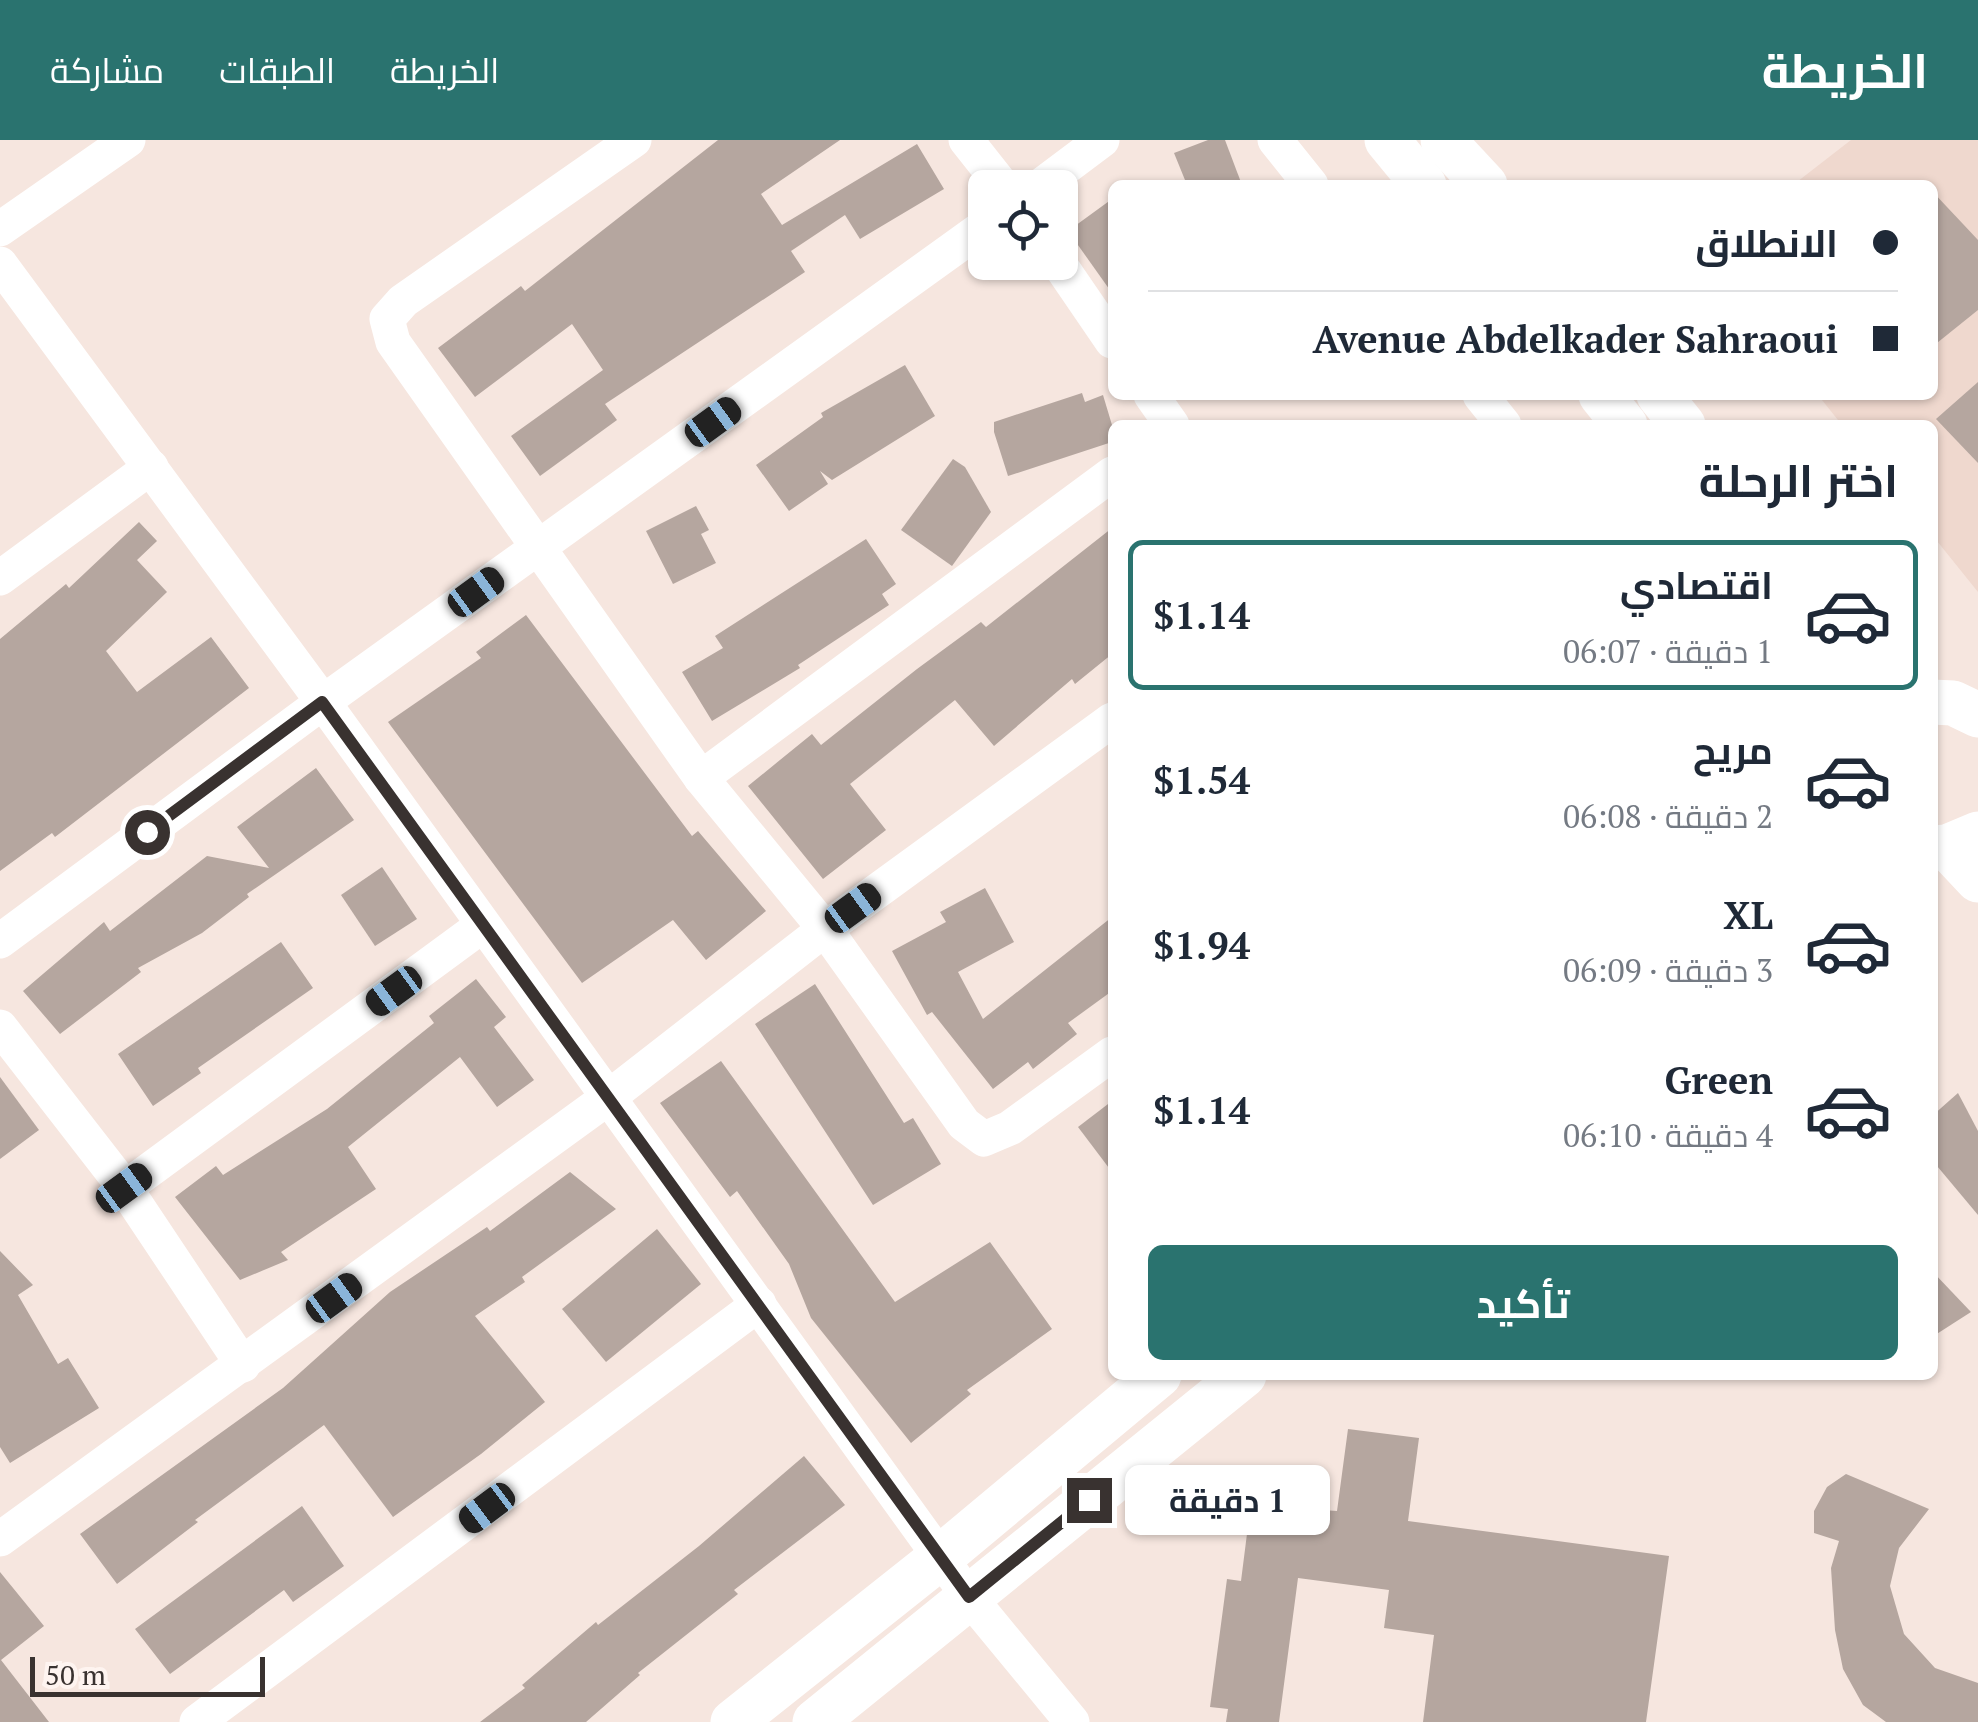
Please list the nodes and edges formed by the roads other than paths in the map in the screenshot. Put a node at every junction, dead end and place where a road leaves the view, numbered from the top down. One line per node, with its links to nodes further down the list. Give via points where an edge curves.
1 (128, 140): 13 (street)
2 (634, 140): 26 (street, via 387,319 393,342)
3 (966, 140): 8 (street)
4 (1102, 140): 9 (street)
5 (1275, 140): 10 (street)
6 (1387, 140): 11 (main road)
7 (1446, 141): 12 (main road)
8 (990, 170)
9 (1062, 170)
10 (1308, 180)
11 (1420, 180)
12 (1480, 180)
13 (0, 230)
14 (968, 238): 26 (street)
15 (0, 264): 24 (street)
16 (1070, 280): 17 (street)
17 (1108, 335)
18 (1484, 400): 21 (street)
19 (1605, 400): 22 (main road)
20 (1662, 400): 23 (main road)
21 (1500, 420)
22 (1621, 420)
23 (1679, 420)
24 (151, 467): 27 (street); 28 (street)
25 (1108, 477): 30 (street)
26 (537, 548): 28 (street); 30 (street)
27 (0, 578)
28 (322, 702): 33 (street); 35 (street)
29 (1108, 723): 34 (street)
30 (701, 778): 34 (street)
31 (1952, 843): 32 (main road)
32 (1978, 880)
33 (484, 925): 38 (street); 39 (street)
34 (825, 929): 37 (street, via 964,1124 984,1139 1010,1128); 38 (street)
35 (0, 941)
36 (0, 1027): 39 (street)
37 (1108, 1057)
38 (608, 1097): 40 (street); 41 (street)
39 (124, 1188): 41 (street)
40 (759, 1304): 45 (street); 47 (street)
41 (242, 1365): 44 (street)
42 (1153, 1380): 45 (main road)
43 (1238, 1380): 46 (main road)
44 (0, 1539)
45 (942, 1556): 46 (street); 48 (main road)
46 (969, 1597): 49 (main road); 50 (street)
47 (197, 1722)
48 (733, 1722)
49 (815, 1722)
50 (1072, 1722)

